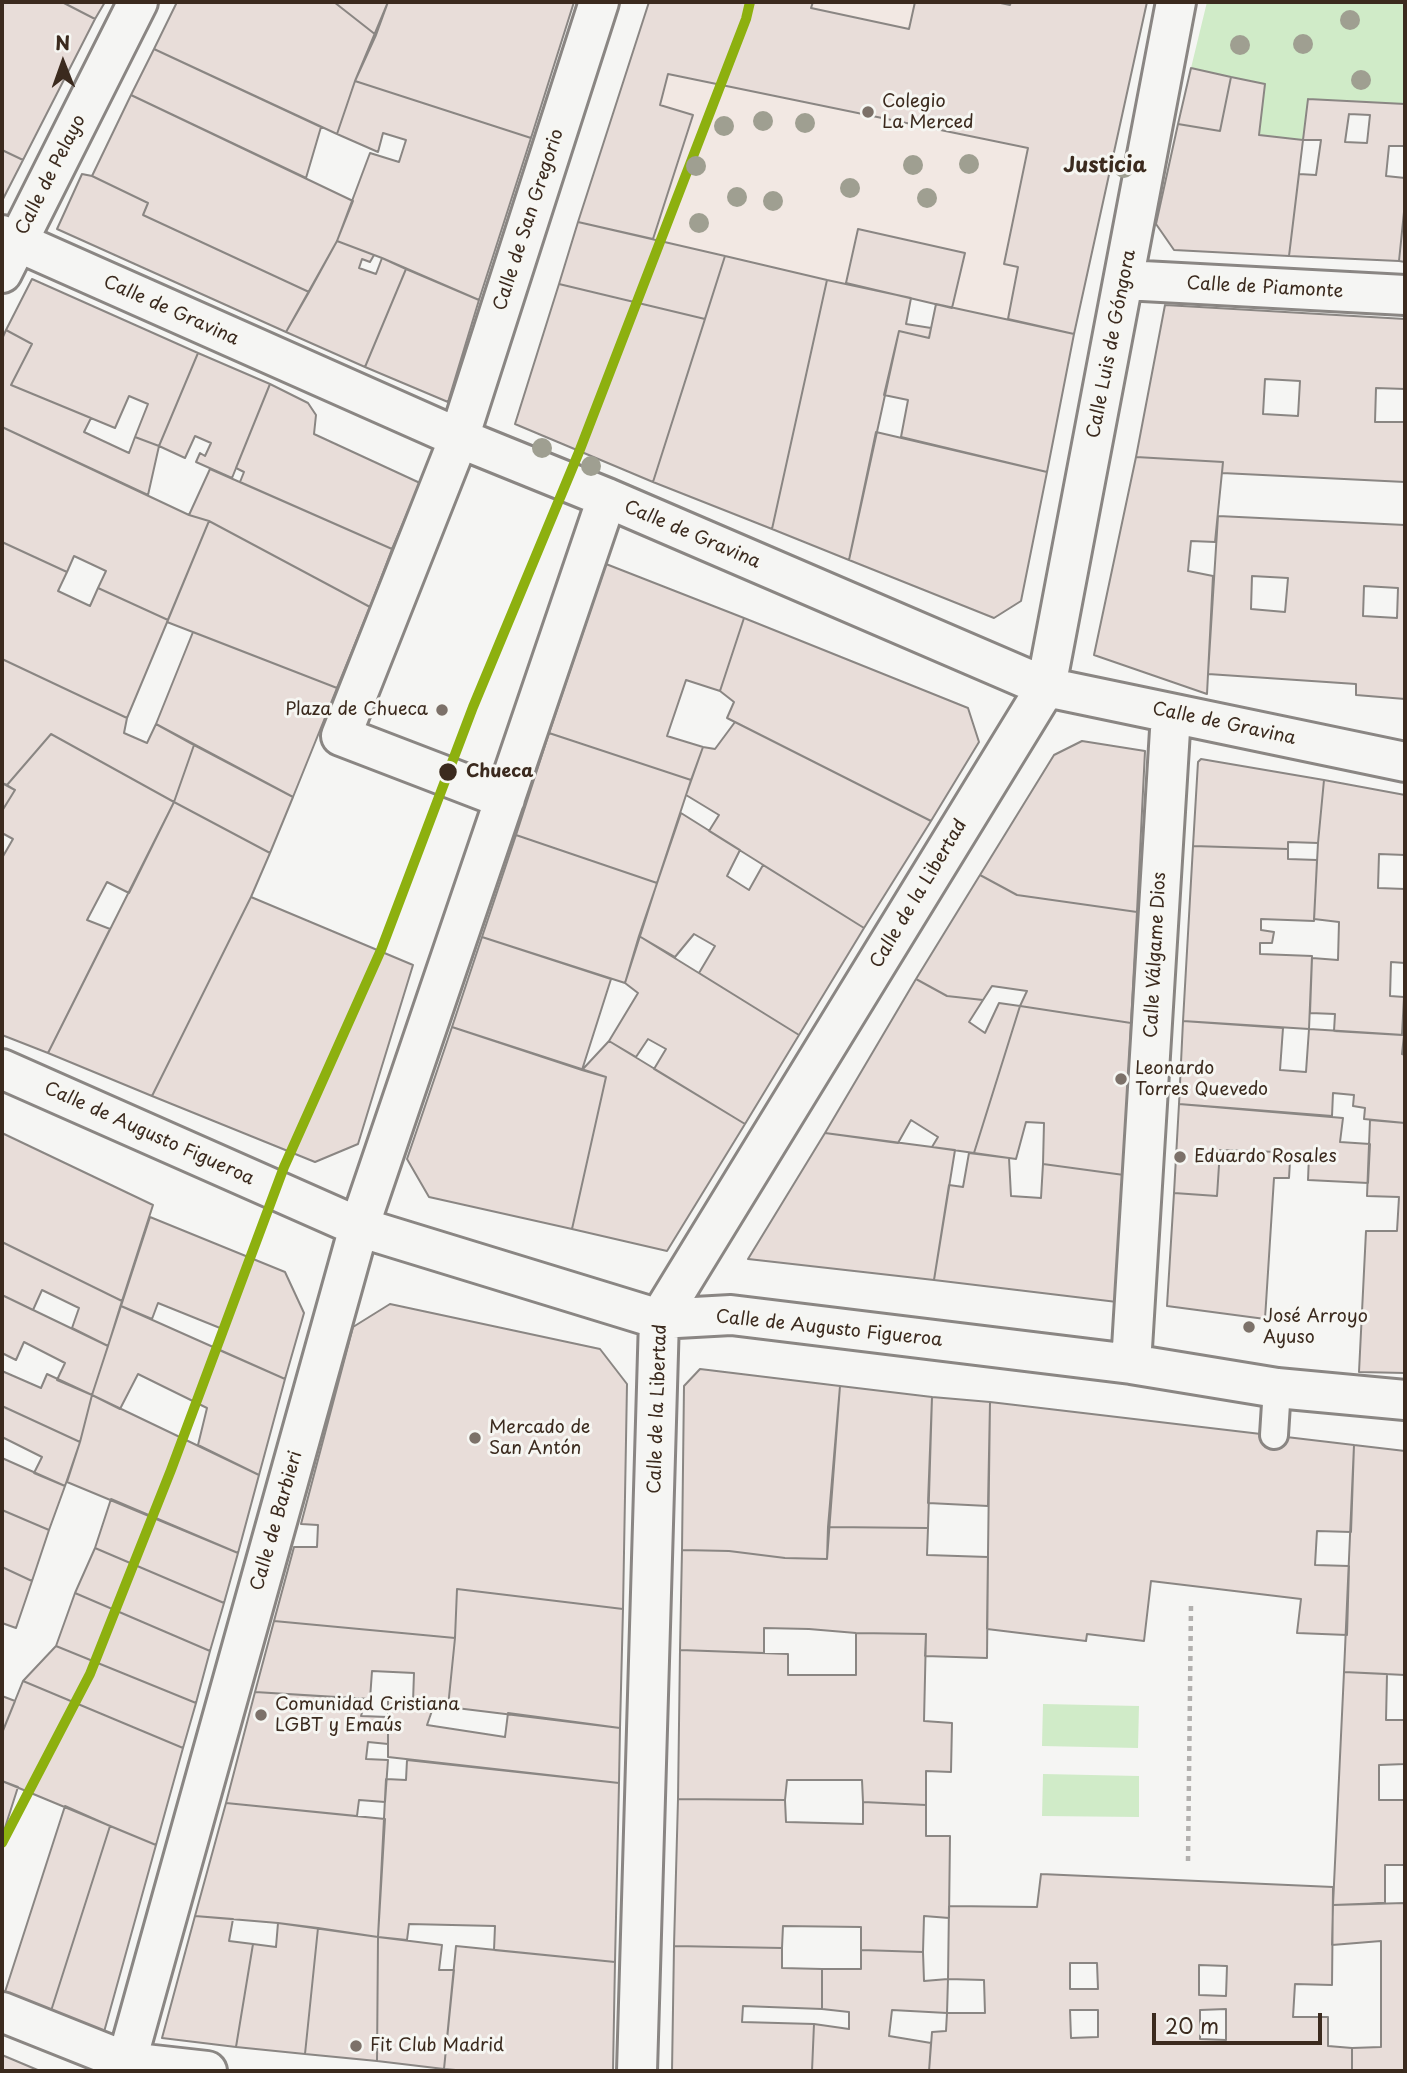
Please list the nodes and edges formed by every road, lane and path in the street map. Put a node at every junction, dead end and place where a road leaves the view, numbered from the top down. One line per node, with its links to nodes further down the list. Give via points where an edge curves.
1 (138, 2): 4 (street, Calle de Pelayo)
2 (599, 2): 7 (street, Calle de San Gregorio)
3 (1177, 2): 5 (street, Calle Luis de Góngora)
4 (7, 250): 7 (street, Calle de Gravina)
5 (1124, 280): 6 (street, Calle de Piamonte); 9 (street, Calle Luis de Góngora)
6 (1405, 295)
7 (458, 438): 8 (street, Calle de Gravina); 12 (street, Calle de San Gregorio, via 341,736)
8 (607, 498): 9 (street, Calle de Gravina); 12 (street, Calle de Barbieri)
9 (1046, 687): 10 (street, Calle de Gravina); 15 (street, Calle de la Libertad)
10 (1171, 714): 11 (street, Calle de Gravina); 16 (street, Calle Válgame Dios)
11 (1405, 762)
12 (505, 799): 14 (street, Calle de Barbieri)
13 (2, 1069): 14 (street, Calle de Augusto Figueroa)
14 (359, 1227): 15 (street, Calle de Augusto Figueroa); 23 (street, Calle de Barbieri)
15 (659, 1319): 16 (street, Calle de Augusto Figueroa, via 731,1315); 25 (street, Calle de la Libertad)
16 (1131, 1364): 17 (street, Calle de Augusto Figueroa)
17 (1276, 1388): 18 (street, Calle de Augusto Figueroa); 19 (lane)
18 (1405, 1400)
19 (1274, 1435)
20 (1191, 1606): 21 (path)
21 (1188, 1861)
22 (2, 2012): 23 (street)
23 (126, 2067): 24 (street)
24 (207, 2071)
25 (638, 2071)

